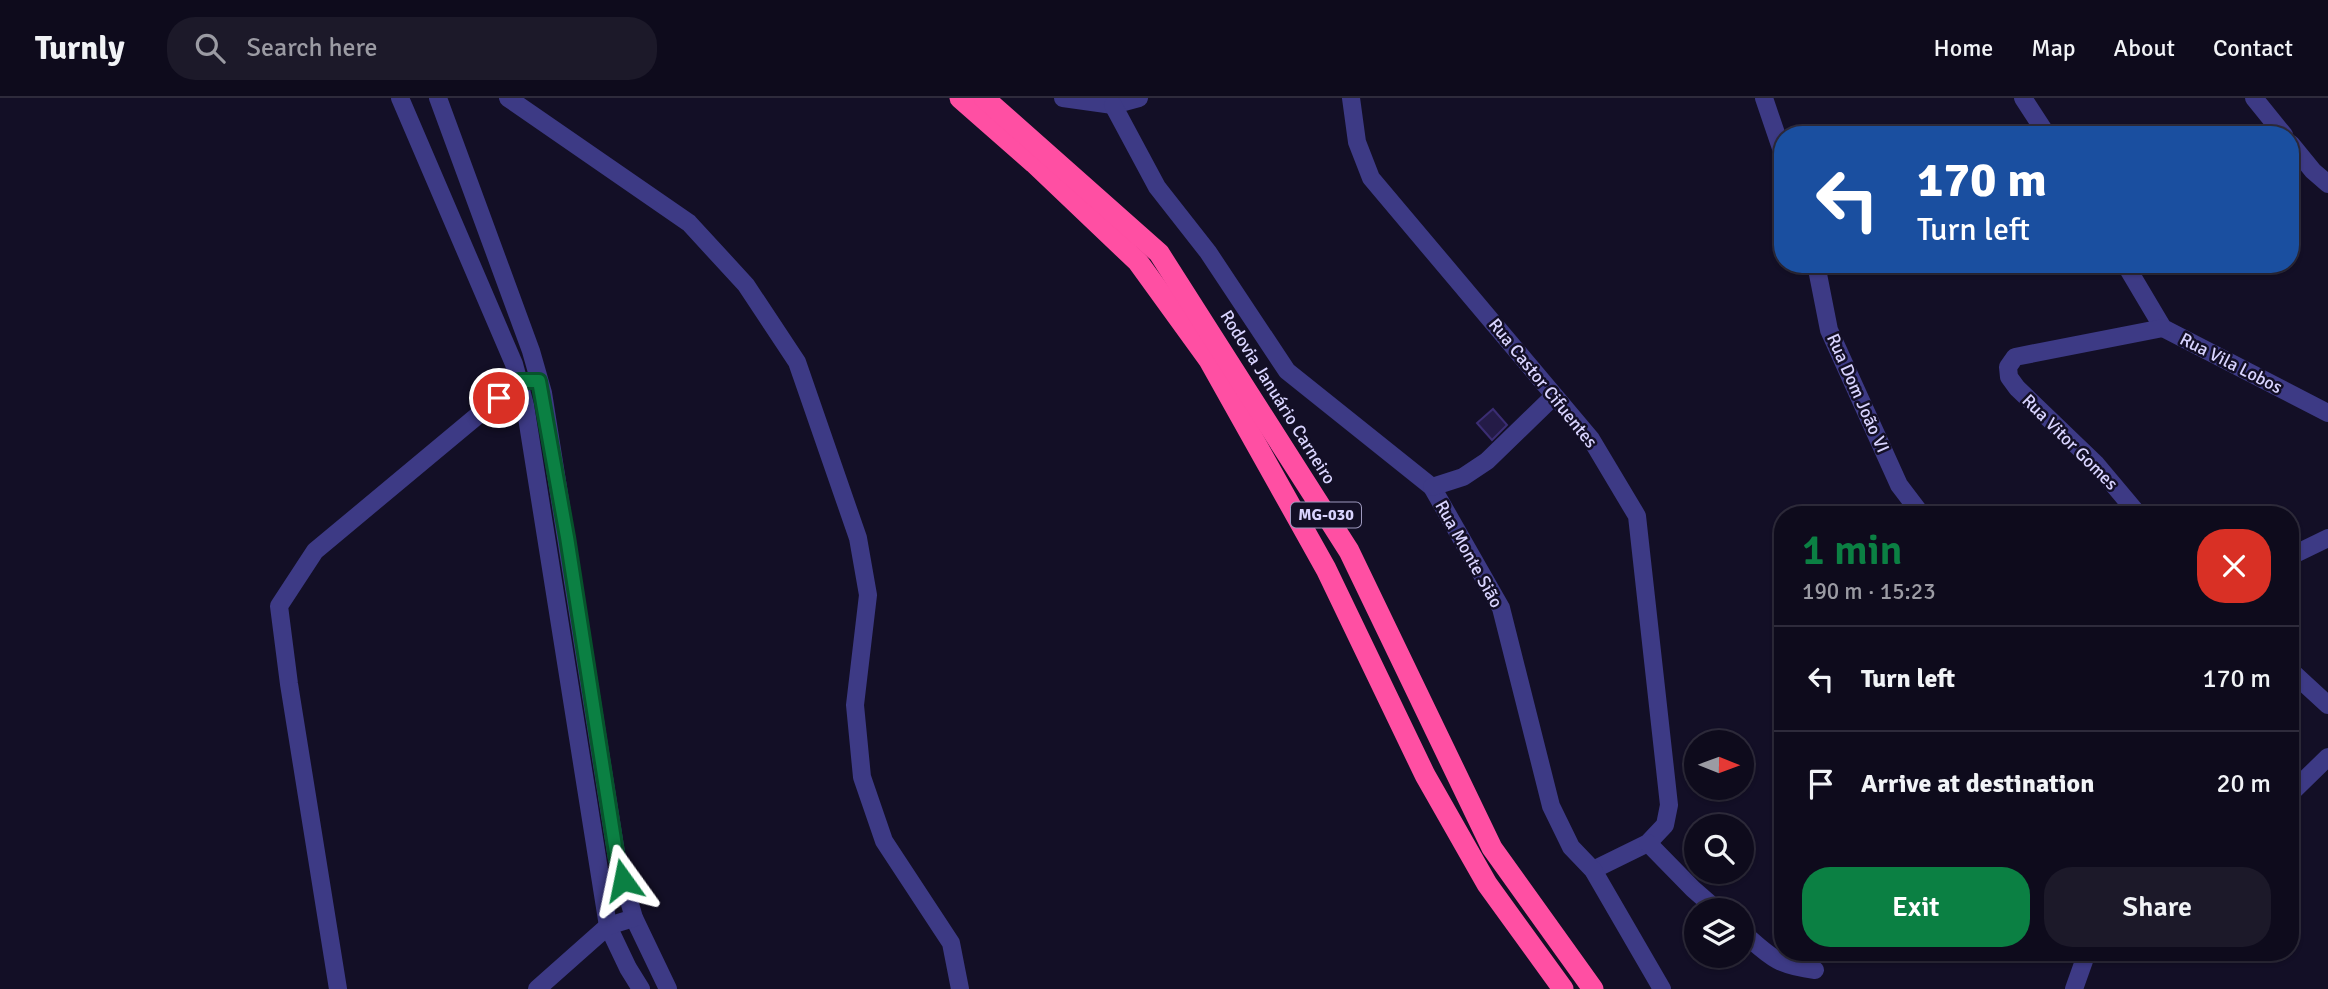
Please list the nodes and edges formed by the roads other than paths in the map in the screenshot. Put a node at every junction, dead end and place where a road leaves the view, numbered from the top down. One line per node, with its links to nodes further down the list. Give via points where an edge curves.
1 (400, 98): 21 (street)
2 (438, 98): 22 (street)
3 (508, 98): 48 (street, via 690,223 746,285 797,362 858,538 868,595 855,705 862,777 884,841 951,943)
4 (960, 98): 49 (highway, MG-030, via 1138,262 1209,360 1326,569 1425,775 1487,884)
5 (984, 98): 50 (highway, Rodovia Januário Carneiro / MG-030, via 1159,253 1349,551 1492,848)
6 (1063, 98): 12 (street)
7 (1139, 98): 12 (street)
8 (1351, 98): 23 (street, Rua Castor Cifuentes, via 1357,142 1371,177)
9 (1764, 98): 15 (street)
10 (2023, 98): 13 (street)
11 (2254, 98): 14 (street)
12 (1113, 105): 25 (street, Rua Monte Sião, via 1157,187 1208,252 1287,371)
13 (2041, 126)
14 (2277, 126)
15 (1774, 127)
16 (2299, 154): 17 (street)
17 (2328, 184)
18 (1818, 273): 26 (street, Rua Dom João VI, via 1829,330 1899,485)
19 (2130, 273): 20 (street, Rua Vila Lobos)
20 (2163, 328): 24 (street, Rua Vila Lobos); 27 (street, Rua Vitor Gomes, via 2015,357 2008,367 2017,388 2096,464)
21 (519, 381): 22 (street); 38 (street); 44 (street, via 315,551 279,606)
22 (539, 381): 37 (street, via 617,859)
23 (1554, 396): 25 (street, via 1487,461 1463,477); 34 (street, Rua Castor Cifuentes, via 1591,439 1637,516 1670,805 1665,825)
24 (2328, 413)
25 (1432, 487): 35 (street, Rua Monte Sião, via 1501,608 1551,806 1571,847)
26 (1915, 506)
27 (2131, 506)
28 (2328, 538): 29 (street)
29 (2299, 552)
30 (2299, 678): 31 (street)
31 (2328, 705)
32 (2328, 757): 33 (street)
33 (2299, 785)
34 (1648, 843): 35 (street, Rua Castor Cifuentes); 36 (street)
35 (1593, 870): 51 (street, Rua Monte Sião)
36 (1705, 898)
37 (634, 918): 38 (street); 47 (street)
38 (608, 926): 45 (street); 46 (street)
39 (1754, 942): 40 (street)
40 (1774, 959)
41 (1776, 961): 43 (street)
42 (2084, 961): 52 (street)
43 (1815, 970)
44 (338, 989)
45 (537, 989)
46 (641, 989)
47 (668, 989)
48 (960, 989)
49 (1563, 989)
50 (1593, 989)
51 (1662, 989)
52 (2074, 989)

